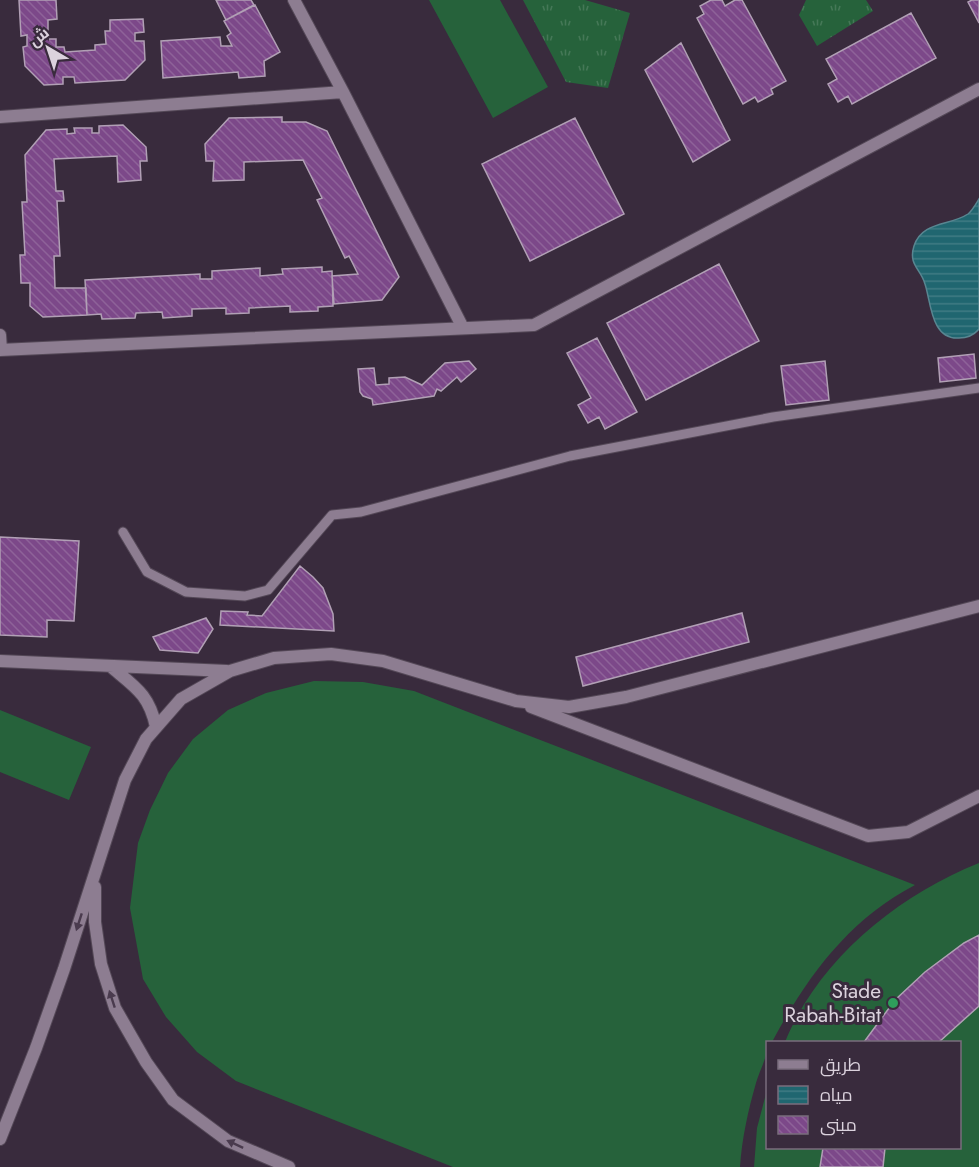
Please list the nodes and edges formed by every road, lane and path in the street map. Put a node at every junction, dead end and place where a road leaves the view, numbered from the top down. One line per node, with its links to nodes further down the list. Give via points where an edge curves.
1 (294, 0): 3 (street)
2 (979, 89): 5 (street, via 534,325)
3 (343, 92): 4 (street); 5 (street)
4 (0, 117)
5 (462, 328): 7 (street)
6 (0, 334): 7 (street)
7 (0, 350)
8 (979, 388): 9 (lane, via 773,417 570,456 361,512 332,515 268,591 245,596 186,592 147,572)
9 (123, 532)
10 (979, 606): 14 (street, via 626,697 569,707)
11 (0, 661): 12 (street)
12 (110, 666): 13 (street); 15 (street, via 147,699)
13 (230, 671): 14 (street, via 274,658 331,654 383,661); 15 (street, via 181,699)
14 (516, 701): 16 (street, via 868,836 908,832)
15 (156, 727): 17 (street, via 124,780)
16 (979, 796)
17 (98, 866): 18 (street, one-way to 18, via 36,1048); 19 (street, one-way to 17, via 228,1141 173,1100 146,1062 115,1008 101,964 94,895)
18 (0, 1139)
19 (289, 1167)

